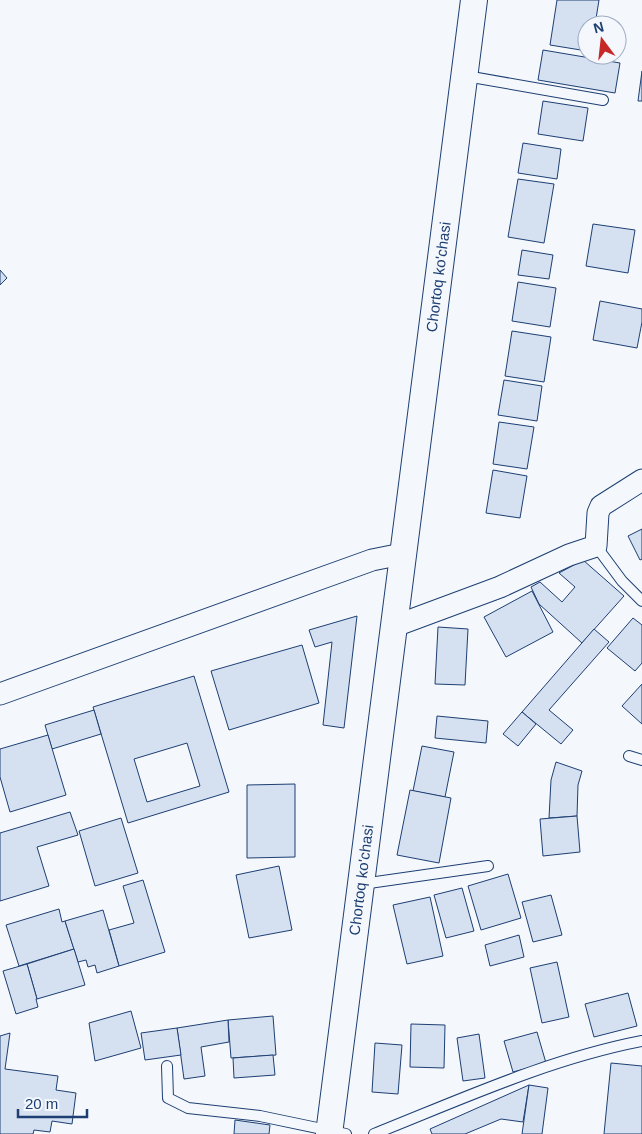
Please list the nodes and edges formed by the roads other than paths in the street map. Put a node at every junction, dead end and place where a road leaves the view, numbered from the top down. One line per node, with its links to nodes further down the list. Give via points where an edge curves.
1 (474, 0): 2 (street, Chortoq ko'chasi)
2 (465, 76): 3 (lane); 6 (street, Chortoq ko'chasi)
3 (604, 100)
4 (642, 480): 5 (street, via 601,506)
5 (596, 546): 7 (lane, via 622,581); 8 (street, via 500,587)
6 (402, 554): 8 (street, Chortoq ko'chasi); 9 (street, via 372,560)
7 (642, 601)
8 (394, 626): 13 (street, Chortoq ko'chasi)
9 (0, 693)
10 (629, 756): 11 (lane)
11 (642, 760)
12 (488, 866): 13 (lane)
13 (361, 884): 16 (street, Chortoq ko'chasi)
14 (642, 1041): 17 (lane, via 614,1046 522,1074)
15 (167, 1066): 16 (lane, via 168,1098 188,1108 260,1116)
16 (335, 1133)
17 (374, 1134)

